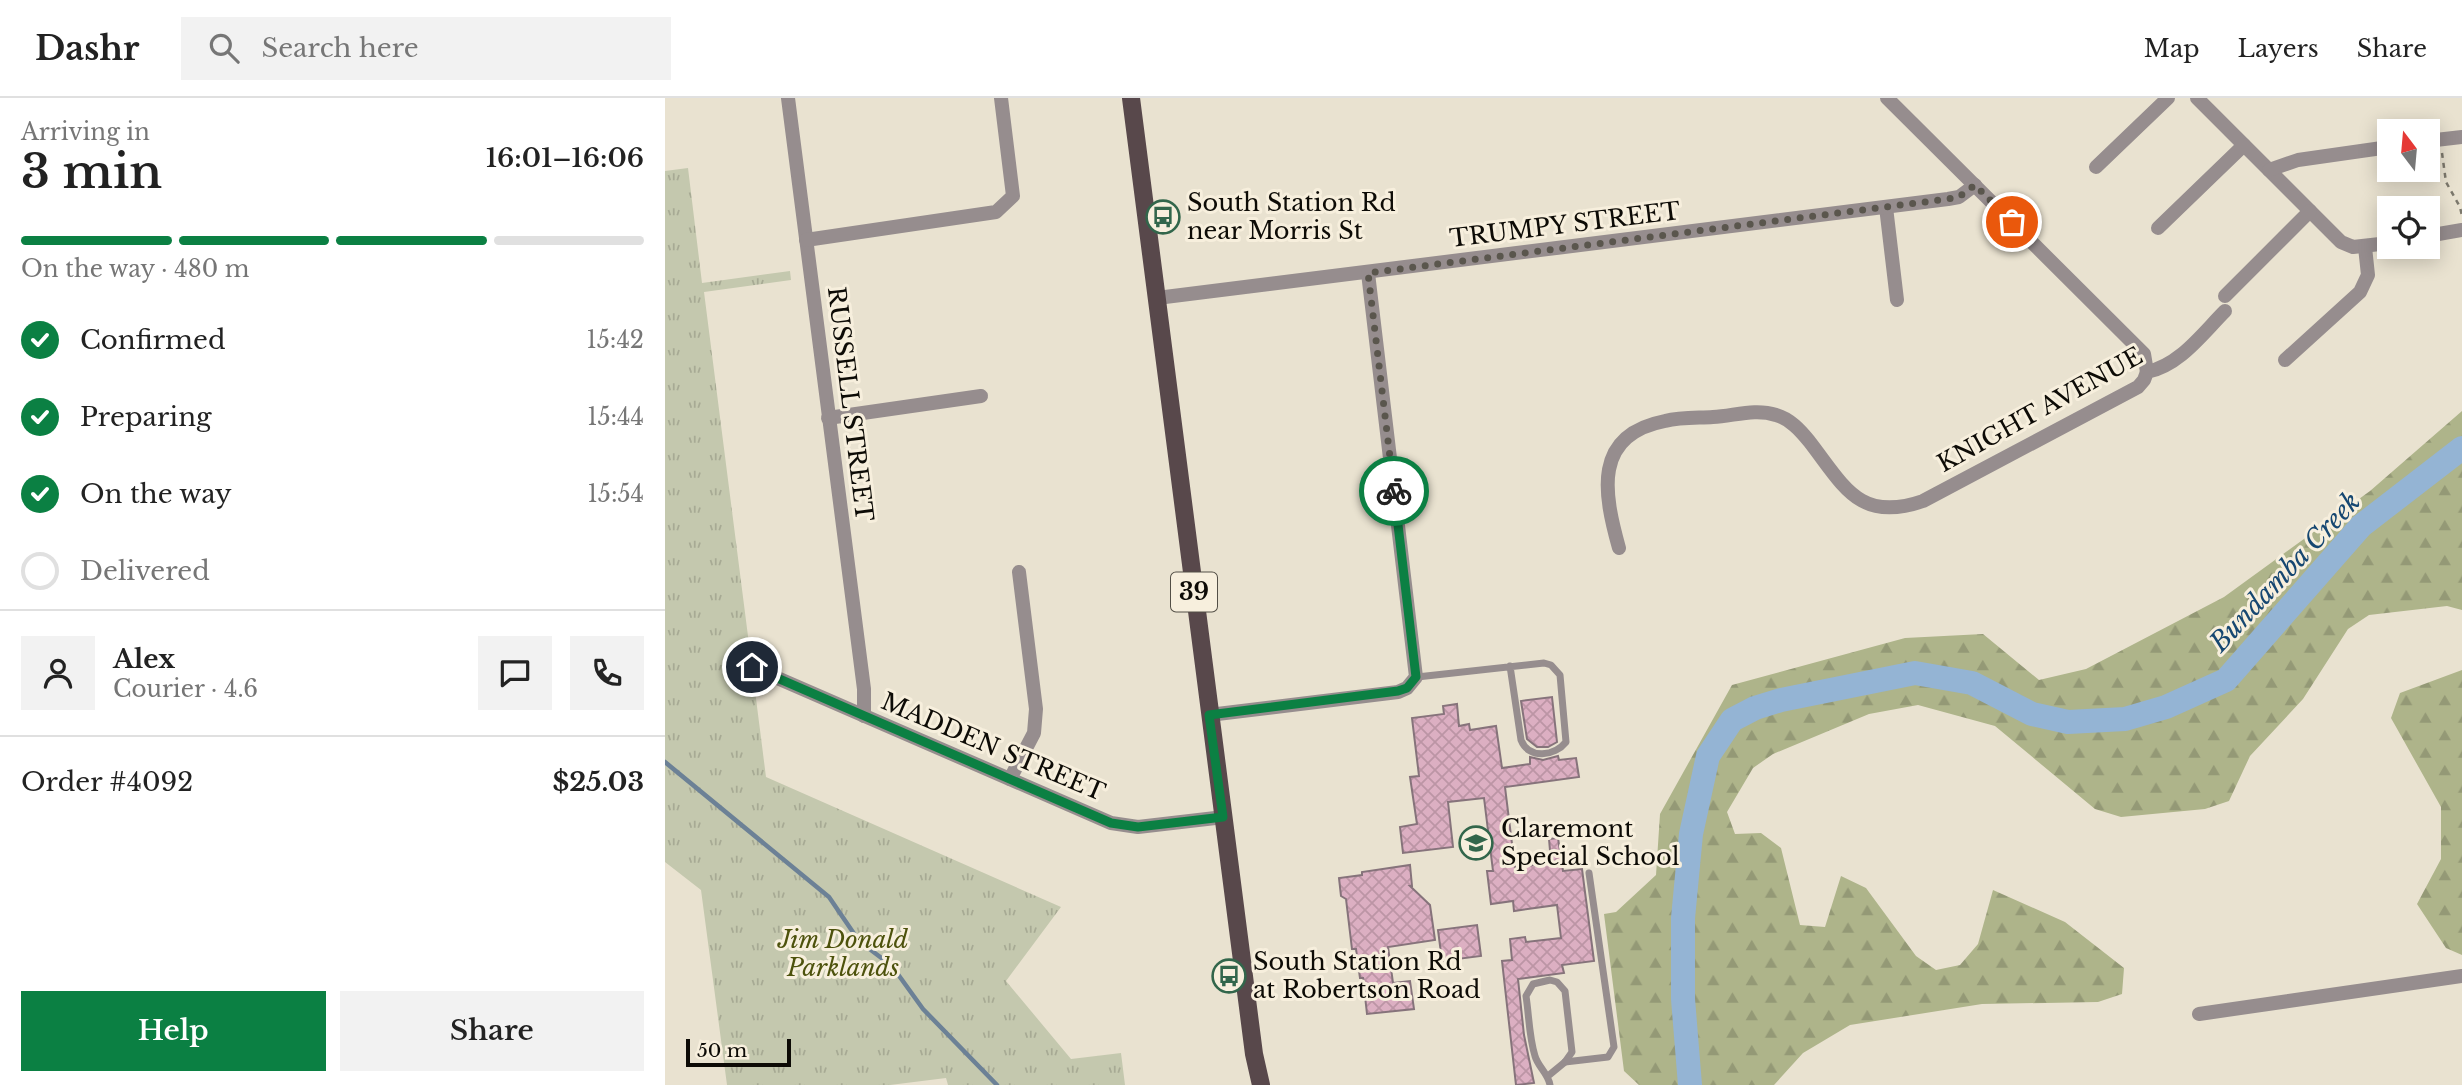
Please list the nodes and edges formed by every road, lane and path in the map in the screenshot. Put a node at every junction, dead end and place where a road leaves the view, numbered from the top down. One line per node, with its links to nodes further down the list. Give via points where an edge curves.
1 (787, 98): 21 (street, RUSSELL STREET)
2 (1001, 98): 21 (street, via 1013,196 996,212)
3 (1131, 98): 25 (main road, 39)
4 (1887, 98): 14 (street)
5 (2168, 98): 12 (street)
6 (2197, 98): 9 (street)
7 (2462, 137): 8 (street)
8 (2440, 140)
9 (2244, 145): 13 (street); 18 (street)
10 (2377, 149): 13 (street, via 2298,160)
11 (2440, 162): 17 (path)
12 (2096, 167)
13 (2269, 170): 16 (street)
14 (1975, 185): 15 (street, TRUMPY STREET, via 1959,197); 28 (street, via 2144,354)
15 (1886, 207): 24 (street, TRUMPY STREET); 26 (street)
16 (2310, 211): 23 (street, via 2341,242); 28 (street, KNIGHT AVENUE, via 2180,356)
17 (2462, 216)
18 (2158, 228)
19 (2462, 230): 20 (street)
20 (2440, 234)
21 (806, 240): 30 (street, RUSSELL STREET)
22 (2377, 245): 23 (street)
23 (2365, 247): 27 (street, via 2368,275 2360,292)
24 (1368, 273): 25 (street, TRUMPY STREET); 35 (street)
25 (1157, 298): 36 (main road, 39)
26 (1897, 300)
27 (2285, 359)
28 (2147, 372): 31 (street, KNIGHT AVENUE, via 2138,387 1923,501 1888,509 1860,501 1847,490 1801,432 1778,415 1760,411 1644,427 1628,437 1608,465 1610,515)
29 (982, 396): 30 (street)
30 (828, 418): 37 (street, RUSSELL STREET)
31 (1619, 548)
32 (1019, 572): 38 (street, via 1036,709 1034,733)
33 (1510, 666): 33 (lane, via 1544,663 1560,675 1566,742 1555,752 1535,754 1524,747); 35 (lane)
34 (752, 667): 37 (street, MADDEN STREET)
35 (1416, 677): 36 (street, via 1398,691)
36 (1209, 715): 39 (main road, 39)
37 (864, 716): 38 (street, MADDEN STREET)
38 (1010, 779): 39 (street, MADDEN STREET, via 1111,823 1138,827)
39 (1223, 817): 45 (main road, 39)
40 (1589, 873): 43 (lane, via 1614,1047 1608,1056)
41 (2462, 976): 42 (street)
42 (2199, 1014)
43 (1565, 1062): 44 (lane); 44 (lane, via 1572,1052 1565,991 1557,982 1538,982 1526,996 1534,1053)
44 (1549, 1081)
45 (1261, 1085)

